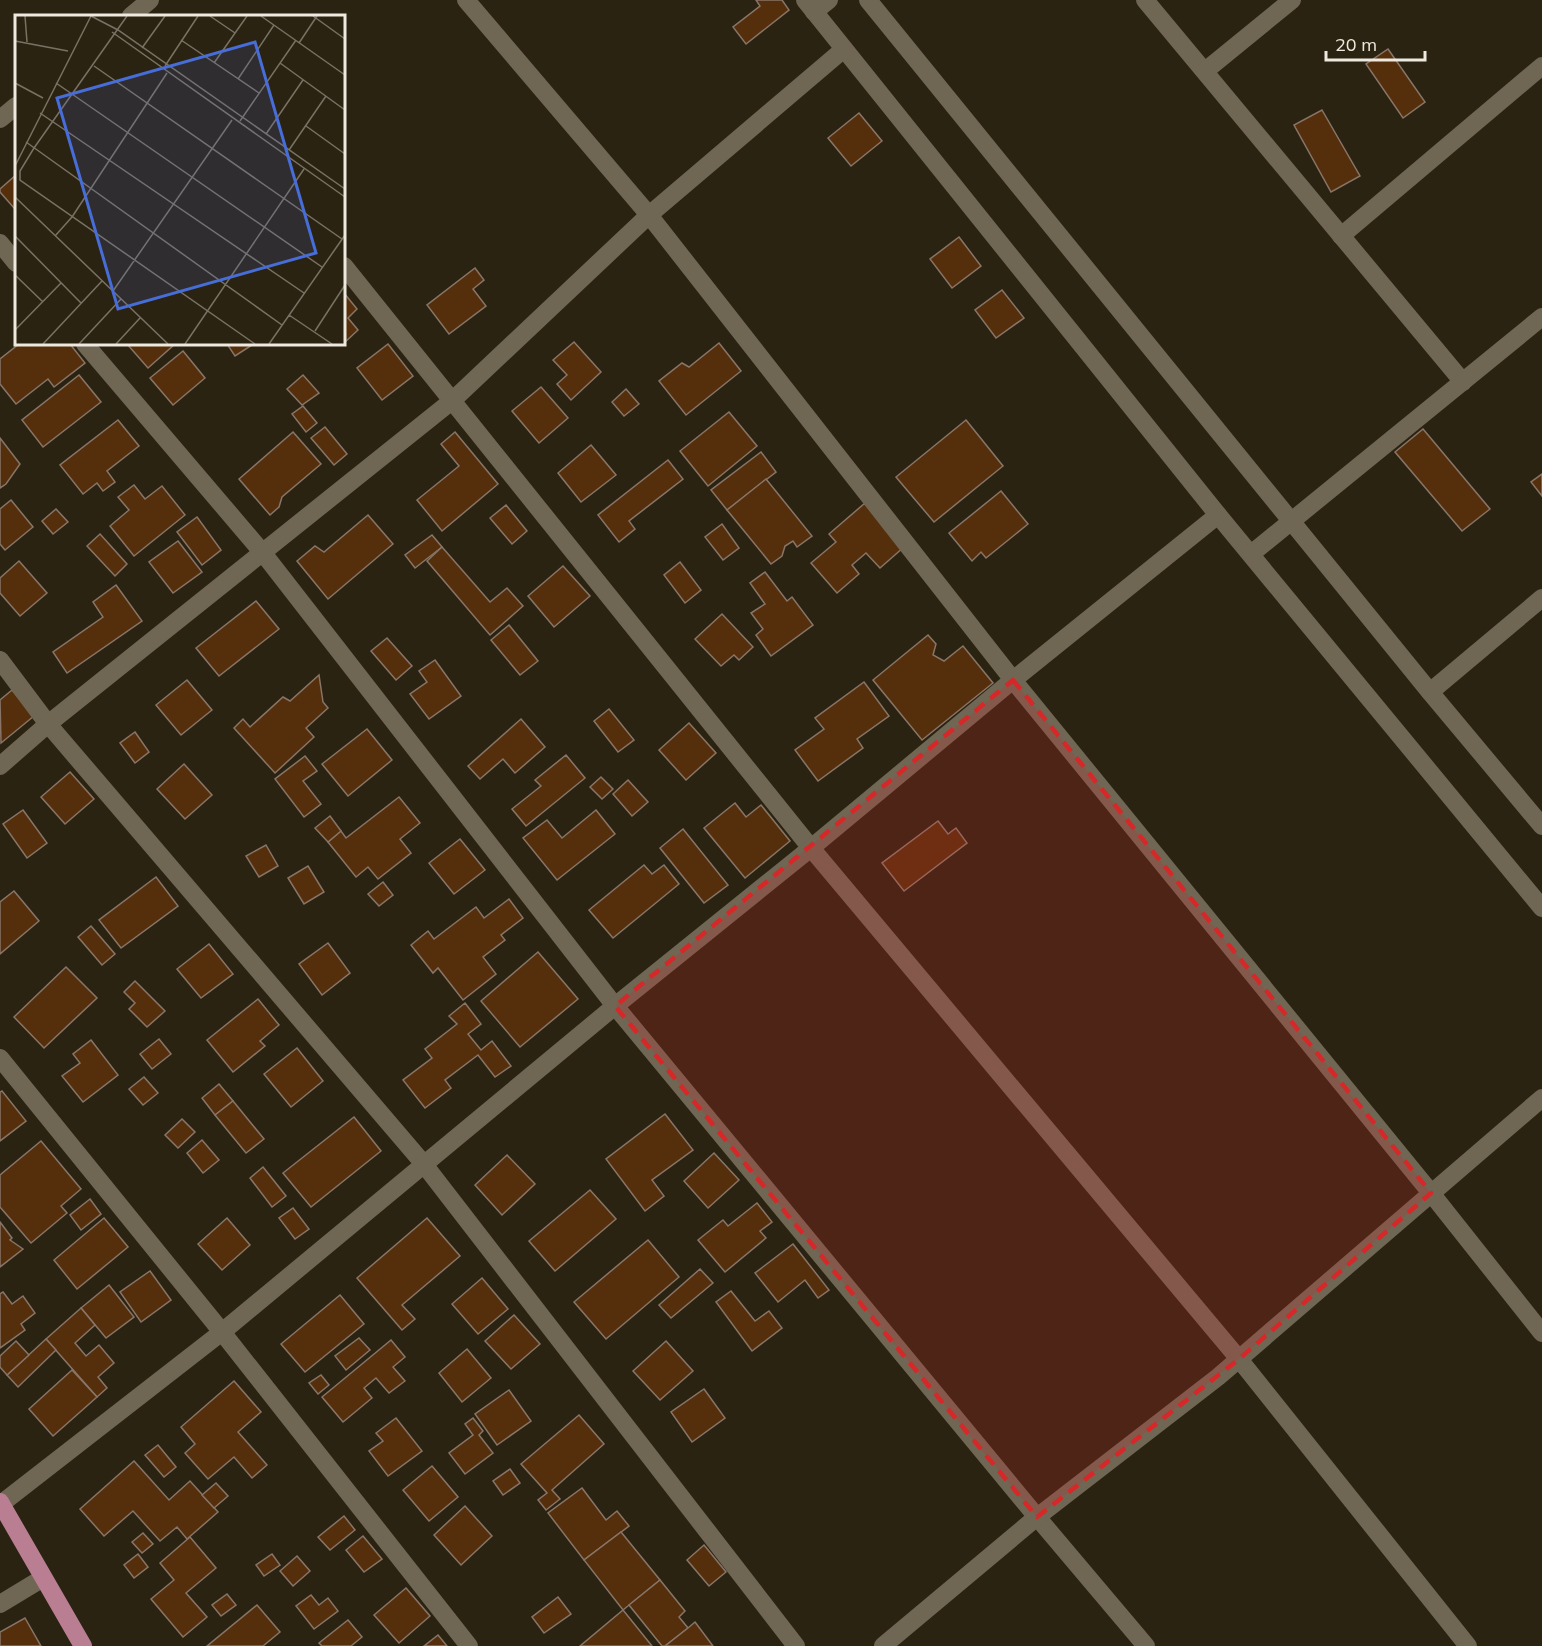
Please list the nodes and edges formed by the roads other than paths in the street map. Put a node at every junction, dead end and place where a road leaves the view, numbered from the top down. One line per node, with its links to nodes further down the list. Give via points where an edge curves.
1 (150, 0): 8 (street)
2 (466, 0): 14 (street)
3 (829, 0): 7 (street)
4 (868, 0): 24 (street)
5 (1145, 0): 11 (street)
6 (1292, 0): 11 (street)
7 (810, 6): 9 (street)
8 (133, 11)
9 (844, 49): 14 (street); 23 (street)
10 (1542, 66): 15 (street)
11 (1204, 71): 15 (street)
12 (15, 107): 13 (street)
13 (0, 119)
14 (649, 215): 22 (street); 29 (street)
15 (1341, 236): 21 (street)
16 (0, 243): 17 (street)
17 (15, 262)
18 (345, 267): 22 (street)
19 (1542, 316): 21 (street)
20 (86, 345): 25 (street)
21 (1463, 382): 24 (street)
22 (453, 400): 25 (street); 34 (street)
23 (1218, 515): 26 (street); 29 (street)
24 (1292, 523): 26 (street); 30 (street)
25 (263, 553): 31 (street); 36 (street)
26 (1251, 554): 35 (street)
27 (1542, 598): 30 (street)
28 (0, 660): 31 (street)
29 (1013, 680): 34 (street); 40 (street)
30 (1430, 692): 33 (street)
31 (48, 724): 32 (street); 39 (street)
32 (0, 766)
33 (1542, 826)
34 (812, 848): 36 (street); 43 (street)
35 (1542, 908)
36 (615, 1006): 39 (street); 45 (street)
37 (0, 1058): 41 (street)
38 (1542, 1098): 40 (street)
39 (423, 1163): 41 (street); 50 (street)
40 (1431, 1193): 42 (street); 43 (street)
41 (222, 1332): 44 (street); 49 (street)
42 (1542, 1333)
43 (1239, 1359): 45 (street); 53 (street)
44 (0, 1503): 46 (main road)
45 (1037, 1516): 51 (street); 52 (street)
46 (43, 1578): 47 (street); 48 (main road)
47 (0, 1604)
48 (83, 1646)
49 (469, 1646)
50 (796, 1646)
51 (883, 1646)
52 (1146, 1646)
53 (1468, 1646)

